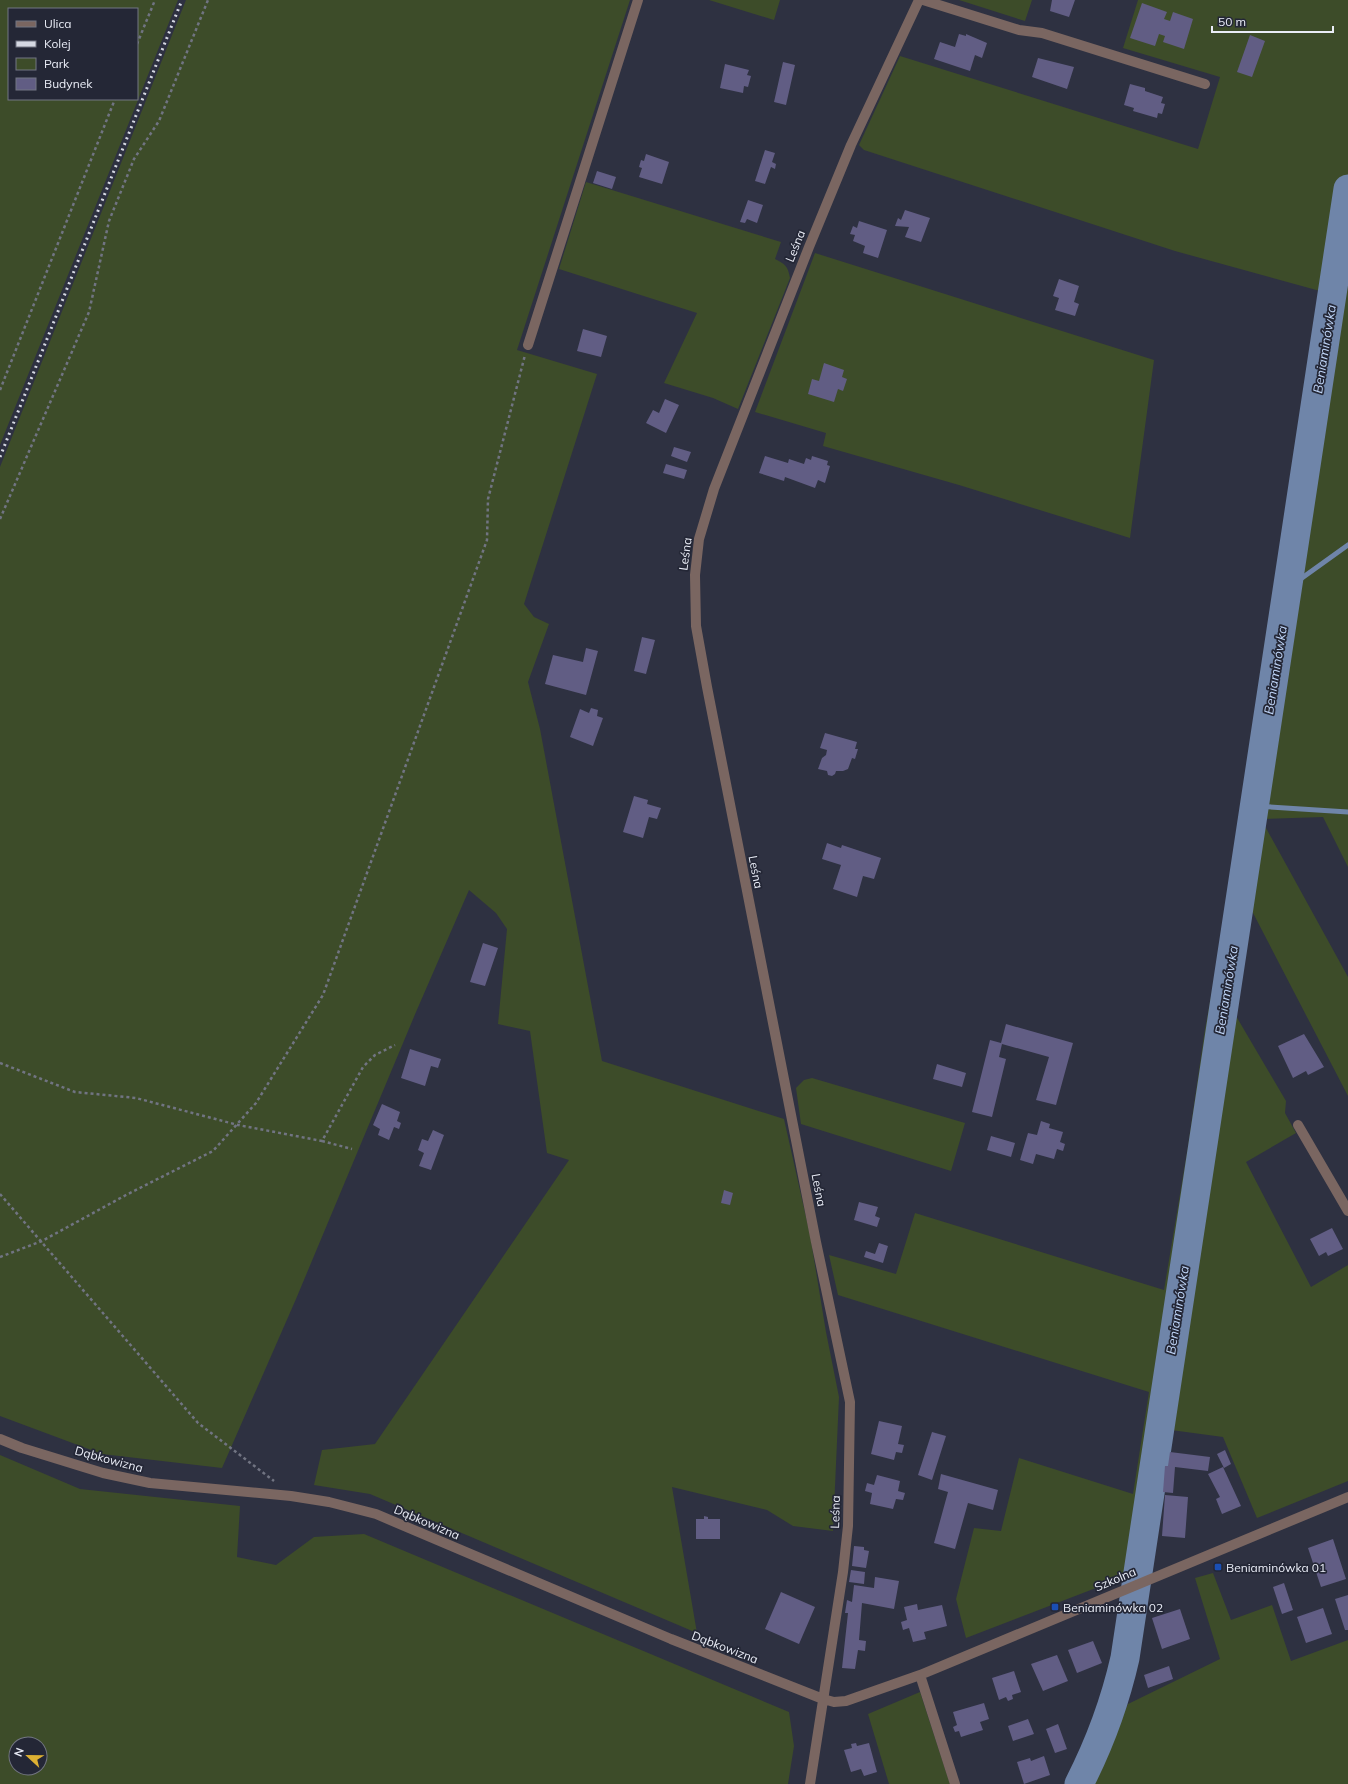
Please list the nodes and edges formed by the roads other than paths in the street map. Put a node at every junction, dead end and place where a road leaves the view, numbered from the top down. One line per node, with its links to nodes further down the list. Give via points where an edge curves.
1 (638, 0): 5 (street)
2 (919, 0): 11 (street, Leśna, via 851,145 794,283 714,489 699,539 695,575 696,626 707,687 814,1234 850,1402 848,1526)
3 (923, 0): 4 (street, via 1019,30 1042,33)
4 (1205, 84)
5 (528, 345)
6 (1298, 1125): 7 (street)
7 (1348, 1211)
8 (0, 1439): 11 (street, Dąbkowizna, via 103,1473 150,1483 290,1496 329,1502 376,1514 671,1639)
9 (1348, 1497): 10 (street, Szkolna, via 1188,1569 1152,1578)
10 (920, 1675): 11 (street, Szkolna, via 846,1701 834,1702); 13 (street)
11 (824, 1699): 12 (street, Leśna)
12 (810, 1784)
13 (955, 1784)

